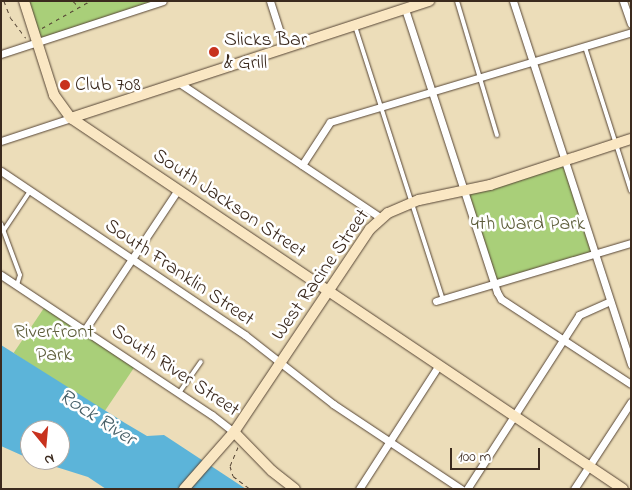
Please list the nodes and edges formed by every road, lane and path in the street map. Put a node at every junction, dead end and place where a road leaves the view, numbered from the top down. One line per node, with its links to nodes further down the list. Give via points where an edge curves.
1 (4, 1): 17 (path)
2 (24, 1): 15 (street, South Jackson Street)
3 (72, 1): 11 (path)
4 (90, 1): 11 (path)
5 (164, 1): 17 (street)
6 (270, 1): 19 (street)
7 (429, 1): 12 (street)
8 (458, 1): 22 (lane)
9 (513, 1): 21 (street)
10 (624, 1): 13 (street)
11 (79, 6): 15 (path)
12 (405, 9): 14 (street); 24 (street)
13 (631, 24)
14 (355, 26): 19 (street); 25 (lane)
15 (33, 32): 17 (street, South Jackson Street)
16 (631, 32): 18 (street)
17 (32, 44): 20 (street); 26 (street, South Jackson Street, via 54,95)
18 (585, 47): 21 (street); 30 (lane)
19 (285, 48): 23 (street)
20 (1, 54)
21 (532, 62): 22 (street); 31 (street)
22 (482, 75): 24 (street); 27 (lane)
23 (178, 82): 26 (street); 32 (street)
24 (431, 92): 25 (street); 36 (street)
25 (382, 107): 32 (street, via 328,124); 38 (lane)
26 (71, 118): 29 (street); 35 (street, South Jackson Street)
27 (497, 135)
28 (631, 139): 30 (street, West Racine Street)
29 (1, 141)
30 (616, 144): 31 (street, West Racine Street); 37 (lane)
31 (565, 161): 36 (street, West Racine Street); 43 (street)
32 (302, 165): 39 (street)
33 (1, 172): 34 (street, South Franklin Street)
34 (30, 191): 41 (lane); 44 (street, South Franklin Street)
35 (177, 191): 44 (street); 48 (street, South Jackson Street)
36 (463, 191): 38 (street, West Racine Street); 47 (street)
37 (631, 191)
38 (412, 202): 39 (street, West Racine Street); 49 (lane)
39 (380, 218): 48 (street, West Racine Street)
40 (1, 224): 41 (lane)
41 (4, 230): 46 (lane, via 20,275)
42 (631, 243): 43 (street)
43 (595, 254): 47 (street); 50 (street)
44 (131, 260): 51 (street); 54 (street, South Franklin Street)
45 (1, 275): 46 (street, South River Street)
46 (17, 285): 51 (street, South River Street)
47 (494, 285): 49 (street); 52 (street, via 501,299)
48 (328, 290): 54 (street, West Racine Street); 56 (street, South Jackson Street)
49 (440, 301)
50 (610, 301): 52 (street, via 583,312); 55 (street)
51 (84, 330): 58 (street, South River Street)
52 (563, 337): 57 (street); 60 (street)
53 (201, 362): 58 (lane)
54 (282, 362): 61 (street, West Racine Street); 62 (street, South Franklin Street, via 333,404)
55 (631, 364)
56 (439, 365): 60 (street, South Jackson Street); 62 (street)
57 (631, 384)
58 (179, 393): 61 (street, South River Street)
59 (631, 402): 63 (street)
60 (514, 415): 63 (street, South Jackson Street); 69 (street)
61 (237, 436): 64 (street, West Racine Street); 65 (path, via 230,466 233,476); 66 (street, South River Street, via 273,473)
62 (389, 442): 67 (street); 68 (street, South Franklin Street)
63 (589, 466): 70 (street); 71 (street, South Jackson Street)
64 (184, 489)
65 (250, 489)
66 (296, 489)
67 (359, 489)
68 (461, 489)
69 (467, 489)
70 (574, 489)
71 (623, 489)

